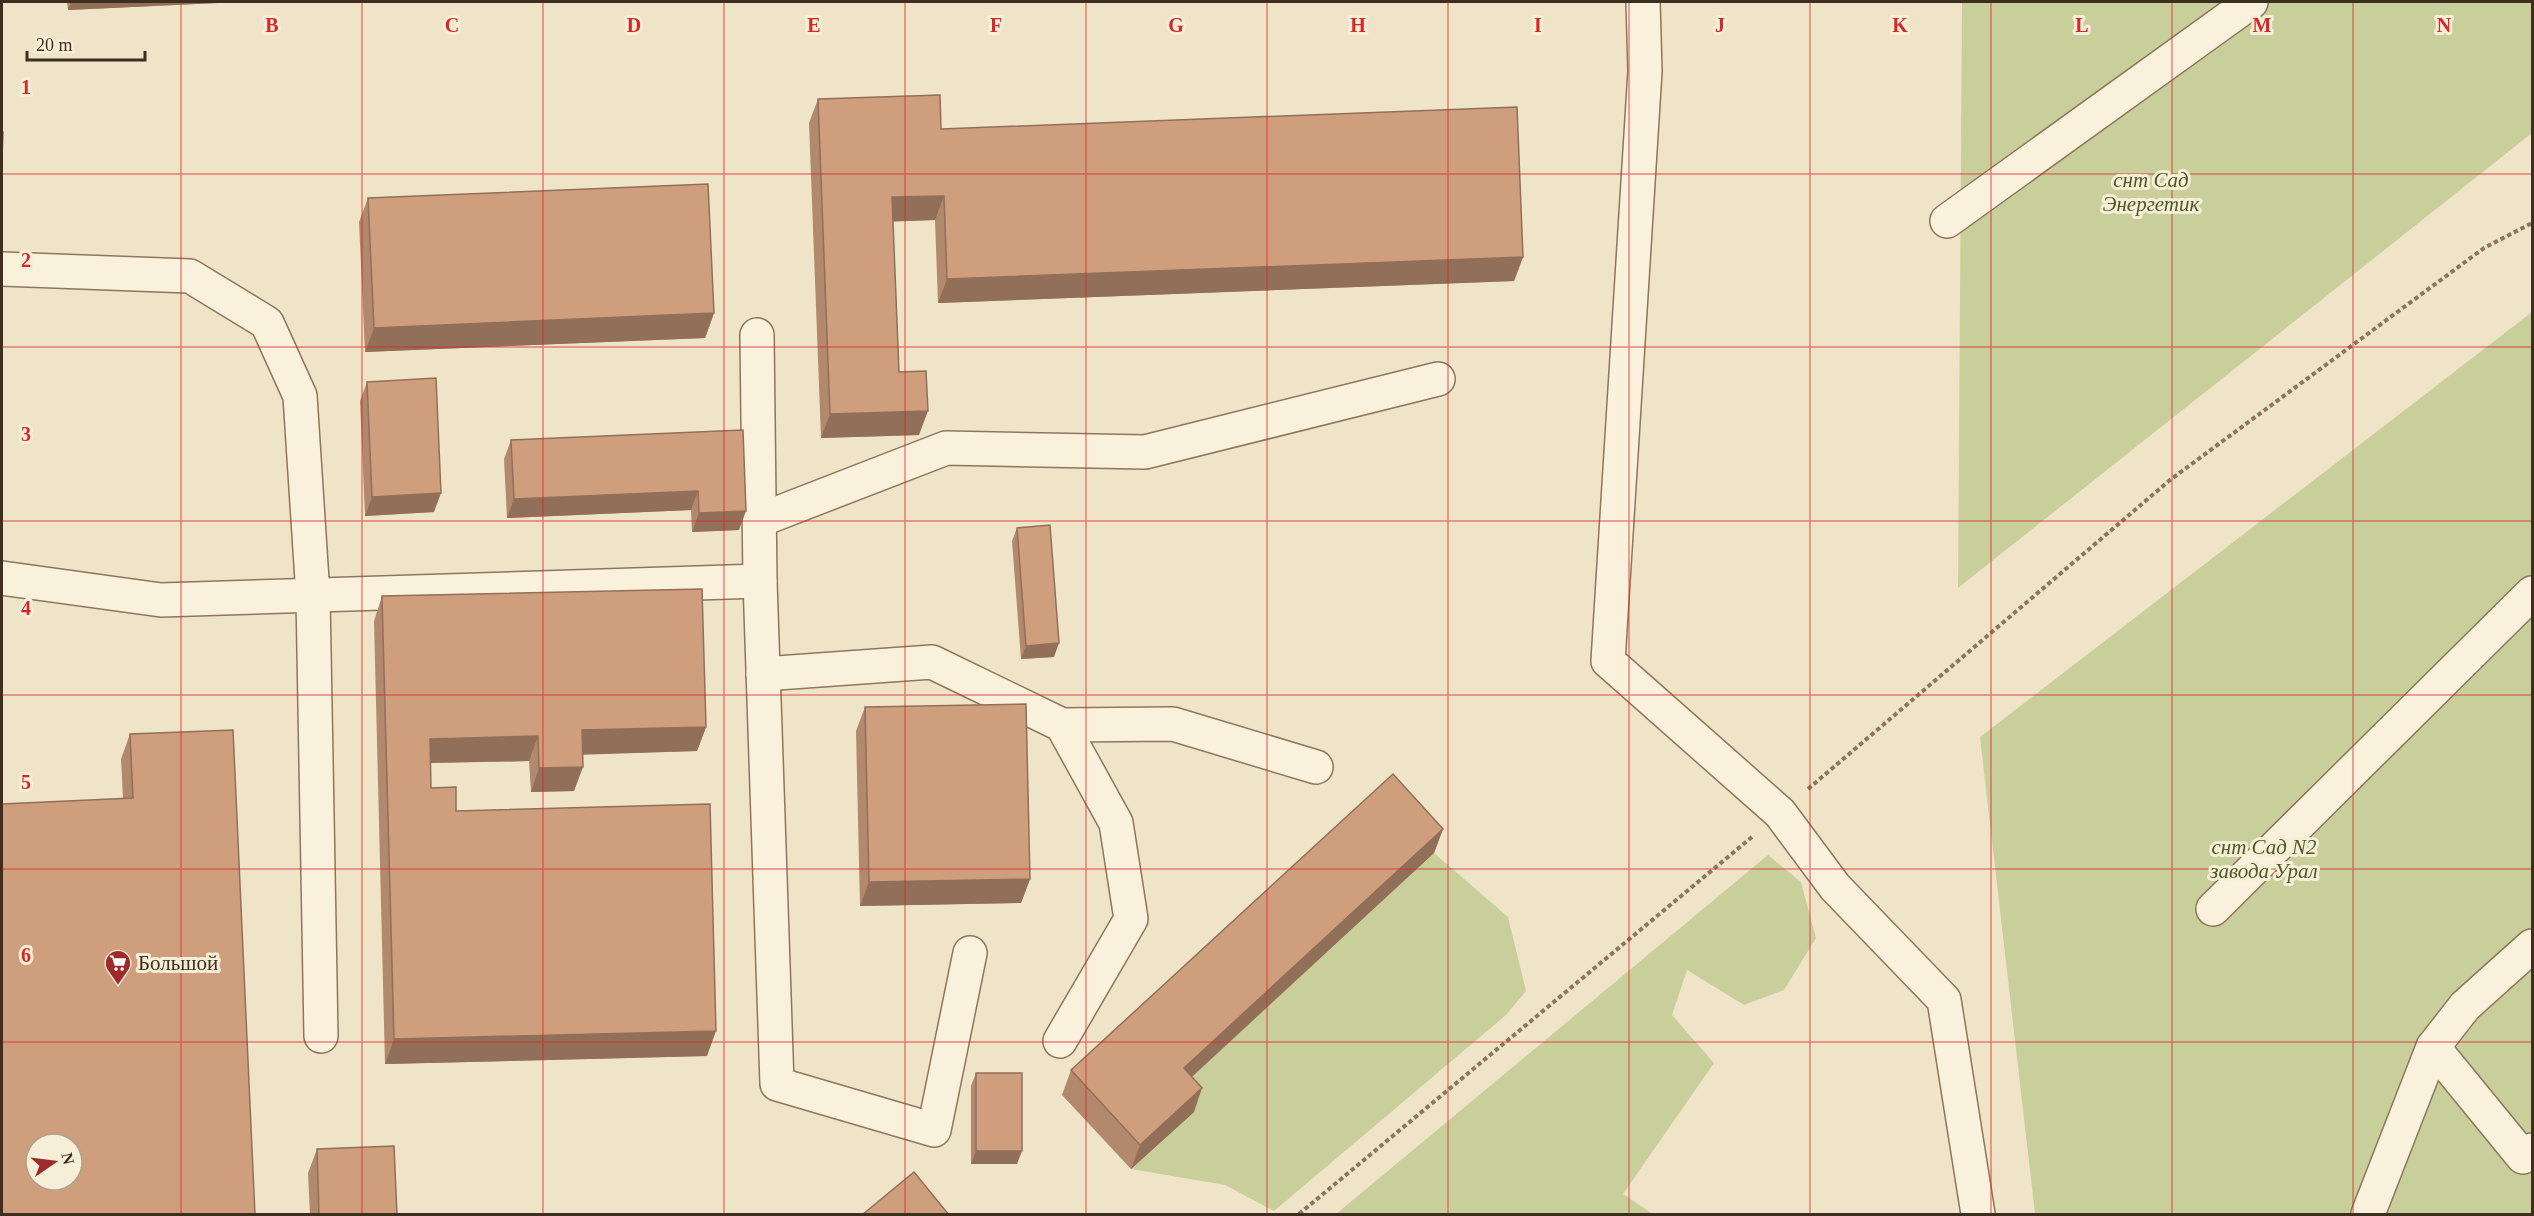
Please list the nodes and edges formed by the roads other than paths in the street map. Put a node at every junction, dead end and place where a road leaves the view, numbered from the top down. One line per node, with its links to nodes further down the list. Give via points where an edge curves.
1 (1643, 2): 22 (street, via 1645,71 1608,662 1780,813 1835,887 1944,1000)
2 (2251, 2): 3 (street)
3 (1947, 221)
4 (2, 269): 11 (street, via 190,276 267,323 300,396)
5 (757, 335): 7 (street)
6 (1438, 379): 7 (street, via 1145,452 946,448)
7 (760, 520): 9 (street)
8 (2, 578): 11 (street, via 161,600)
9 (760, 581): 11 (street); 12 (street)
10 (2532, 593): 15 (street)
11 (313, 596): 18 (street)
12 (763, 674): 13 (street, via 932,662); 17 (street, via 777,1084 934,1130)
13 (1062, 725): 14 (street, via 1173,724); 19 (street, via 1116,823 1131,919)
14 (1316, 767)
15 (2213, 909)
16 (2532, 946): 20 (street, via 2465,1006)
17 (970, 953)
18 (321, 1036)
19 (1060, 1041)
20 (2433, 1047): 21 (street); 23 (street)
21 (2529, 1158)
22 (1978, 1215)
23 (2368, 1215)

